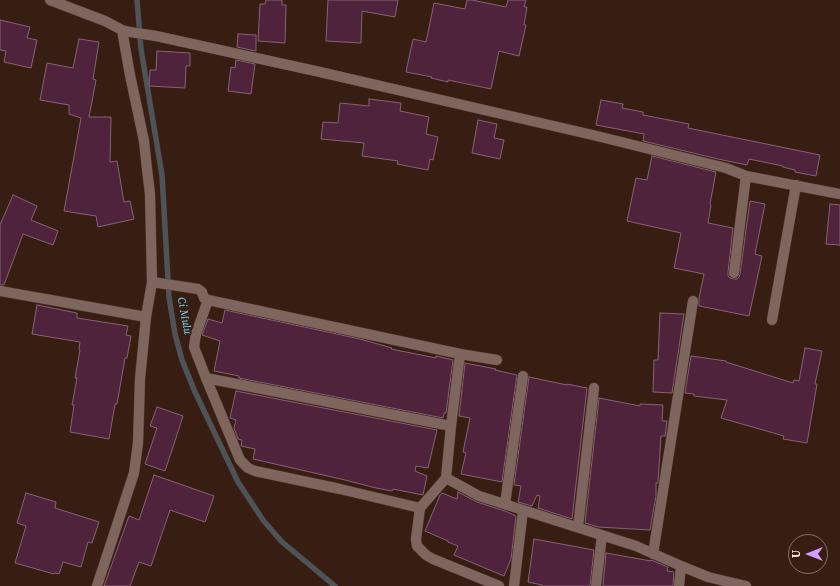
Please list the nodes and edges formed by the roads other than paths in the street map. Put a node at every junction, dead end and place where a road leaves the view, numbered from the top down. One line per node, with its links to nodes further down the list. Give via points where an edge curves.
1 (50, 0): 2 (street)
2 (126, 31): 3 (street, via 320,72 597,136 726,168); 7 (street, via 130,75 144,141)
3 (746, 176): 4 (street); 6 (street)
4 (796, 184): 5 (street); 12 (street)
5 (840, 194)
6 (734, 273)
7 (157, 283): 9 (street, via 198,289); 11 (street)
8 (0, 291): 11 (street)
9 (208, 300): 13 (street); 16 (street, via 194,347)
10 (693, 301): 25 (street)
11 (146, 317): 27 (street, via 134,473)
12 (772, 320)
13 (460, 354): 14 (street); 18 (street)
14 (497, 360)
15 (523, 376): 20 (street)
16 (206, 378): 18 (street); 21 (street, via 240,460 248,468)
17 (594, 388): 23 (street)
18 (451, 426): 19 (street)
19 (446, 478): 20 (street, via 479,496); 21 (street)
20 (504, 504): 22 (street)
21 (420, 508): 28 (street, via 416,539 417,546 426,555)
22 (523, 510): 23 (street); 29 (street)
23 (578, 527): 24 (street)
24 (602, 535): 25 (street); 30 (street)
25 (653, 554): 26 (street)
26 (681, 566): 31 (street); 32 (street, via 708,577)
27 (97, 586)
28 (499, 586)
29 (514, 586)
30 (596, 586)
31 (679, 586)
32 (746, 586)

